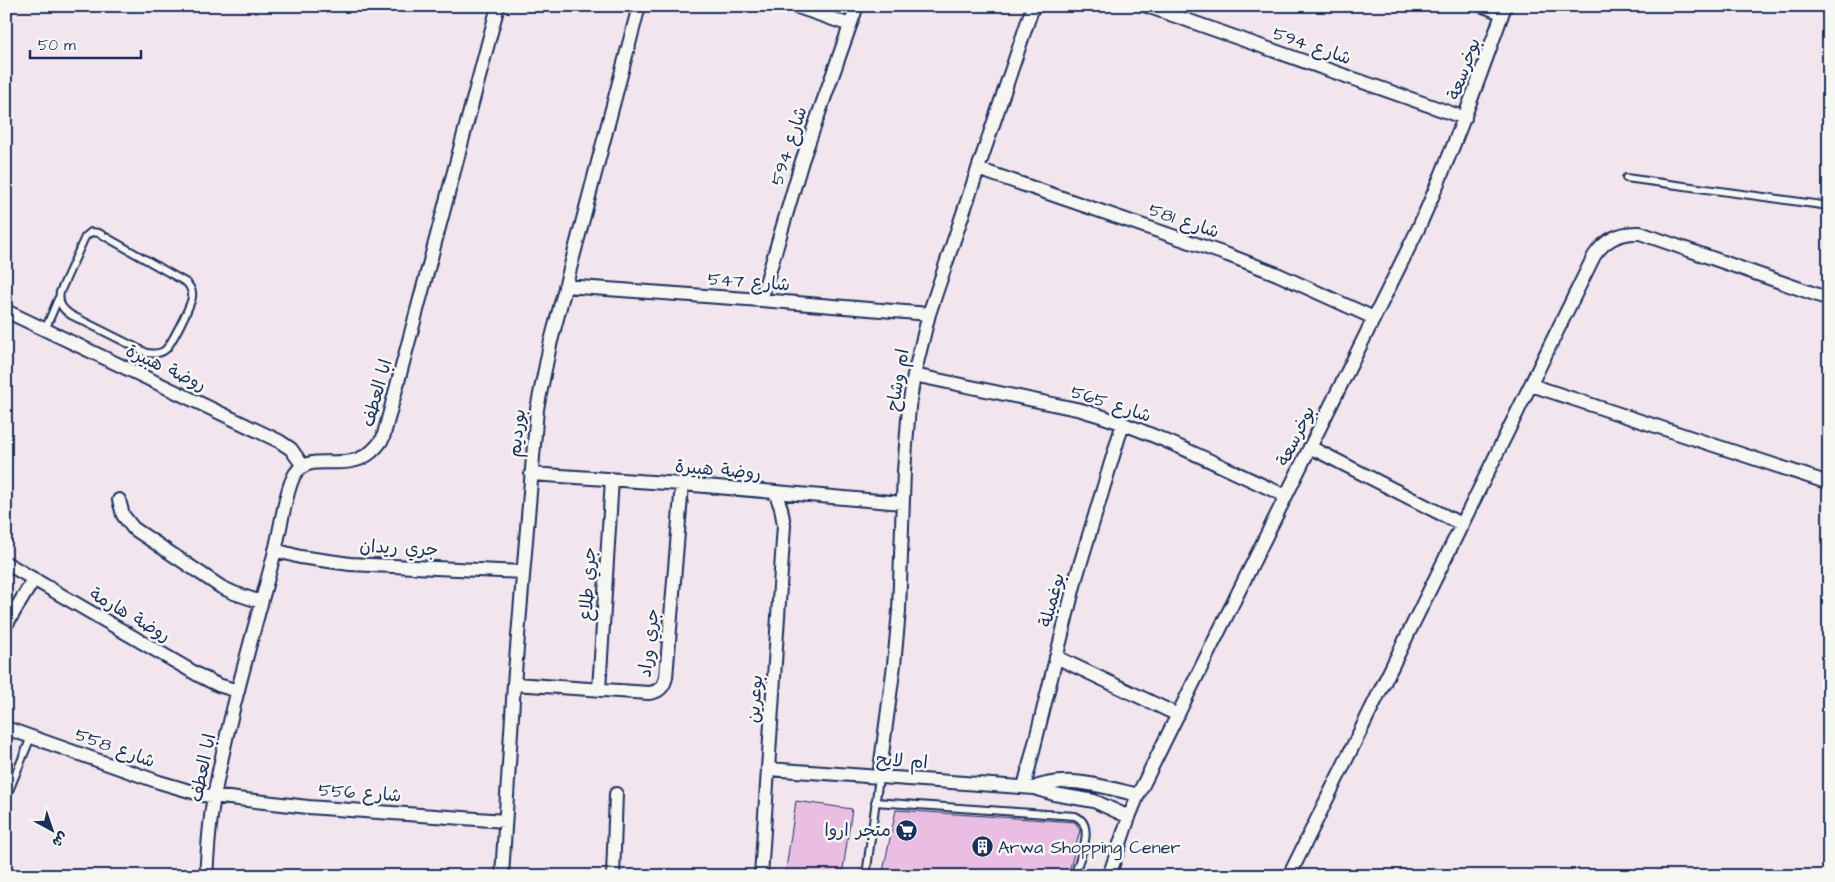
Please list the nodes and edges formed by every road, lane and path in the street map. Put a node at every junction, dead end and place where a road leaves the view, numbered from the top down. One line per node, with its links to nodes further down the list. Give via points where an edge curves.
1 (498, 6): 26 (street, ابا العطف, via 383,438 371,453 354,461 318,462)
2 (639, 6): 14 (street, بورديم)
3 (795, 6): 9 (street)
4 (857, 6): 9 (street, شارع 594)
5 (1033, 6): 11 (street, ام وشاح)
6 (1146, 6): 10 (street, شارع 594)
7 (1475, 6): 8 (lane)
8 (1503, 11): 10 (street, بوخرسعة)
9 (850, 25): 17 (street, شارع 594, via 802,161)
10 (1465, 118): 20 (street, بوخرسعة, via 1422,221)
11 (978, 169): 19 (street, ام وشاح); 20 (street, شارع 581, via 1228,255)
12 (1626, 178): 13 (lane)
13 (1829, 206)
14 (565, 286): 17 (street, شارع 547); 27 (street, بورديم, via 541,385)
15 (59, 297): 15 (lane, via 66,312 153,354 164,351 171,343 192,292 187,283 95,232 84,238); 21 (lane)
16 (1829, 299): 23 (street, via 1640,233 1618,235 1608,240 1594,256)
17 (761, 300): 19 (street, شارع 547)
18 (6, 311): 21 (street, روضة هبيرة)
19 (929, 314): 22 (street, ام وشاح)
20 (1374, 318): 25 (street, بوخرسعة)
21 (45, 330): 26 (street, روضة هبيرة, via 279,441 291,449)
22 (914, 375): 24 (street, شارع 565, via 1081,410); 35 (street, ام وشاح)
23 (1531, 385): 29 (street); 36 (street)
24 (1122, 423): 33 (street, شارع 565); 44 (street, بوغميلة)
25 (1310, 447): 33 (street, بوخرسعة); 36 (street)
26 (303, 466): 38 (street, ابا العطف, via 291,481)
27 (531, 474): 28 (street, روضة هبيرة); 40 (street, بورديم)
28 (612, 480): 30 (street, روضة هبيرة); 46 (street, جري طلاع)
29 (1829, 483)
30 (682, 484): 31 (street, روضة هبيرة); 46 (street, جري وراد, via 665,682 659,690 649,693)
31 (775, 492): 32 (street, روضة هبيرة); 37 (street, بوعرين)
32 (797, 494): 35 (street, روضة هبيرة); 37 (street, بوعرين)
33 (1286, 496): 48 (street, بوخرسعة)
34 (119, 500): 42 (street, via 123,515 133,528 221,587)
35 (902, 503): 52 (street, ام وشاح, via 894,665)
36 (1461, 524): 68 (street)
37 (784, 525): 51 (street, بوعرين)
38 (275, 550): 40 (street, جري ريدان, via 350,564); 42 (street, ابا العطف)
39 (6, 562): 41 (street, روضة هارمة)
40 (523, 572): 45 (street, بورديم)
41 (34, 578): 43 (street); 47 (street, روضة هارمة, via 200,676)
42 (261, 602): 47 (street, ابا العطف)
43 (6, 625)
44 (1056, 657): 48 (street); 53 (street, بوغميلة)
45 (514, 684): 46 (street, جري وراد); 60 (street, بورديم)
46 (599, 690)
47 (238, 691): 56 (street, ابا العطف)
48 (1178, 715): 55 (street, بوخرسعة)
49 (6, 728): 50 (street, شارع 558)
50 (31, 737): 56 (street, شارع 558, via 173,787); 57 (lane)
51 (768, 770): 52 (street, ام لايح); 65 (street, بوعرين)
52 (879, 777): 53 (street, ام لايح); 58 (lane)
53 (1029, 788): 55 (street, ام لايح, via 1049,783 1082,783); 59 (street, ام لايح, via 1094,801)
54 (616, 794): 64 (street)
55 (1138, 795): 59 (street, بوخرسعة)
56 (214, 796): 60 (street, شارع 556, via 308,808); 62 (street, ابا العطف)
57 (6, 798)
58 (875, 802): 66 (lane); 67 (lane, via 1075,816 1084,821 1087,830)
59 (1129, 817): 61 (street, بوخرسعة)
60 (505, 820): 63 (street, بورديم)
61 (1112, 875)
62 (206, 876)
63 (502, 876)
64 (613, 876)
65 (761, 876)
66 (866, 876)
67 (1074, 876)
68 (1289, 876)

